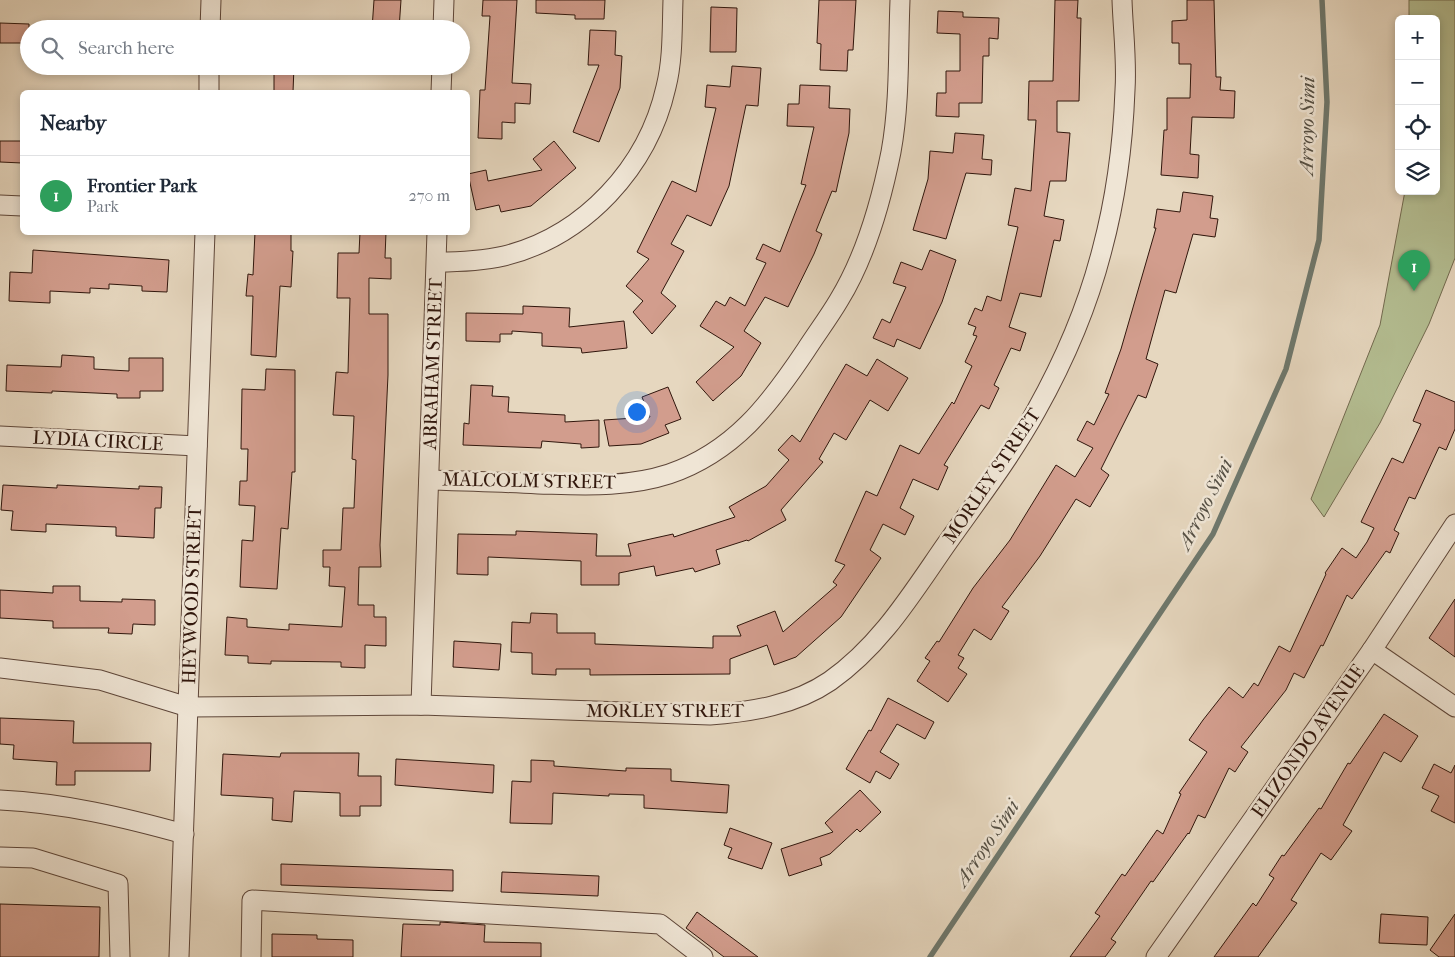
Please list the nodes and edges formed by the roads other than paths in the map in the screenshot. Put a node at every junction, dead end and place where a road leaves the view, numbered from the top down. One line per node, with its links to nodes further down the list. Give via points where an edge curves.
1 (211, 0): 6 (street)
2 (444, 0): 7 (street)
3 (673, 0): 16 (street, via 667,86 643,149 622,179 597,206 571,226 534,246 504,256 466,262)
4 (900, 0): 19 (street, MALCOLM STREET, via 891,150 883,190 864,246 840,298 779,391 756,418 729,442 702,459 669,474 636,482 594,486)
5 (1122, 0): 23 (street, MORLEY STREET, via 1126,88 1118,171 1102,250 1076,328 1036,411 1006,458 888,628 859,659 827,683 788,702 749,712 710,715)
6 (210, 20)
7 (443, 20)
8 (209, 75): 10 (street)
9 (442, 75): 11 (street)
10 (209, 90)
11 (441, 90)
12 (0, 205): 13 (street)
13 (20, 206)
14 (204, 235): 18 (street, HEYWOOD STREET)
15 (438, 235): 16 (street, ABRAHAM STREET)
16 (437, 262): 19 (street, ABRAHAM STREET)
17 (0, 436): 18 (street, LYDIA CIRCLE)
18 (197, 446): 25 (street, HEYWOOD STREET)
19 (429, 480): 23 (street, ABRAHAM STREET)
20 (1455, 524): 21 (street, ELIZONDO AVENUE)
21 (1372, 650): 24 (street); 33 (street, ELIZONDO AVENUE)
22 (0, 668): 25 (street, MORLEY STREET, via 100,680)
23 (421, 705): 25 (street, MORLEY STREET)
24 (1455, 707)
25 (188, 708): 27 (street, HEYWOOD STREET)
26 (0, 800): 27 (street, via 41,802 121,817)
27 (184, 834): 30 (street, HEYWOOD STREET)
28 (0, 856): 29 (street, via 33,858 118,884)
29 (120, 957)
30 (180, 957)
31 (251, 957): 32 (street, via 252,900 660,924)
32 (704, 957)
33 (1156, 957)

